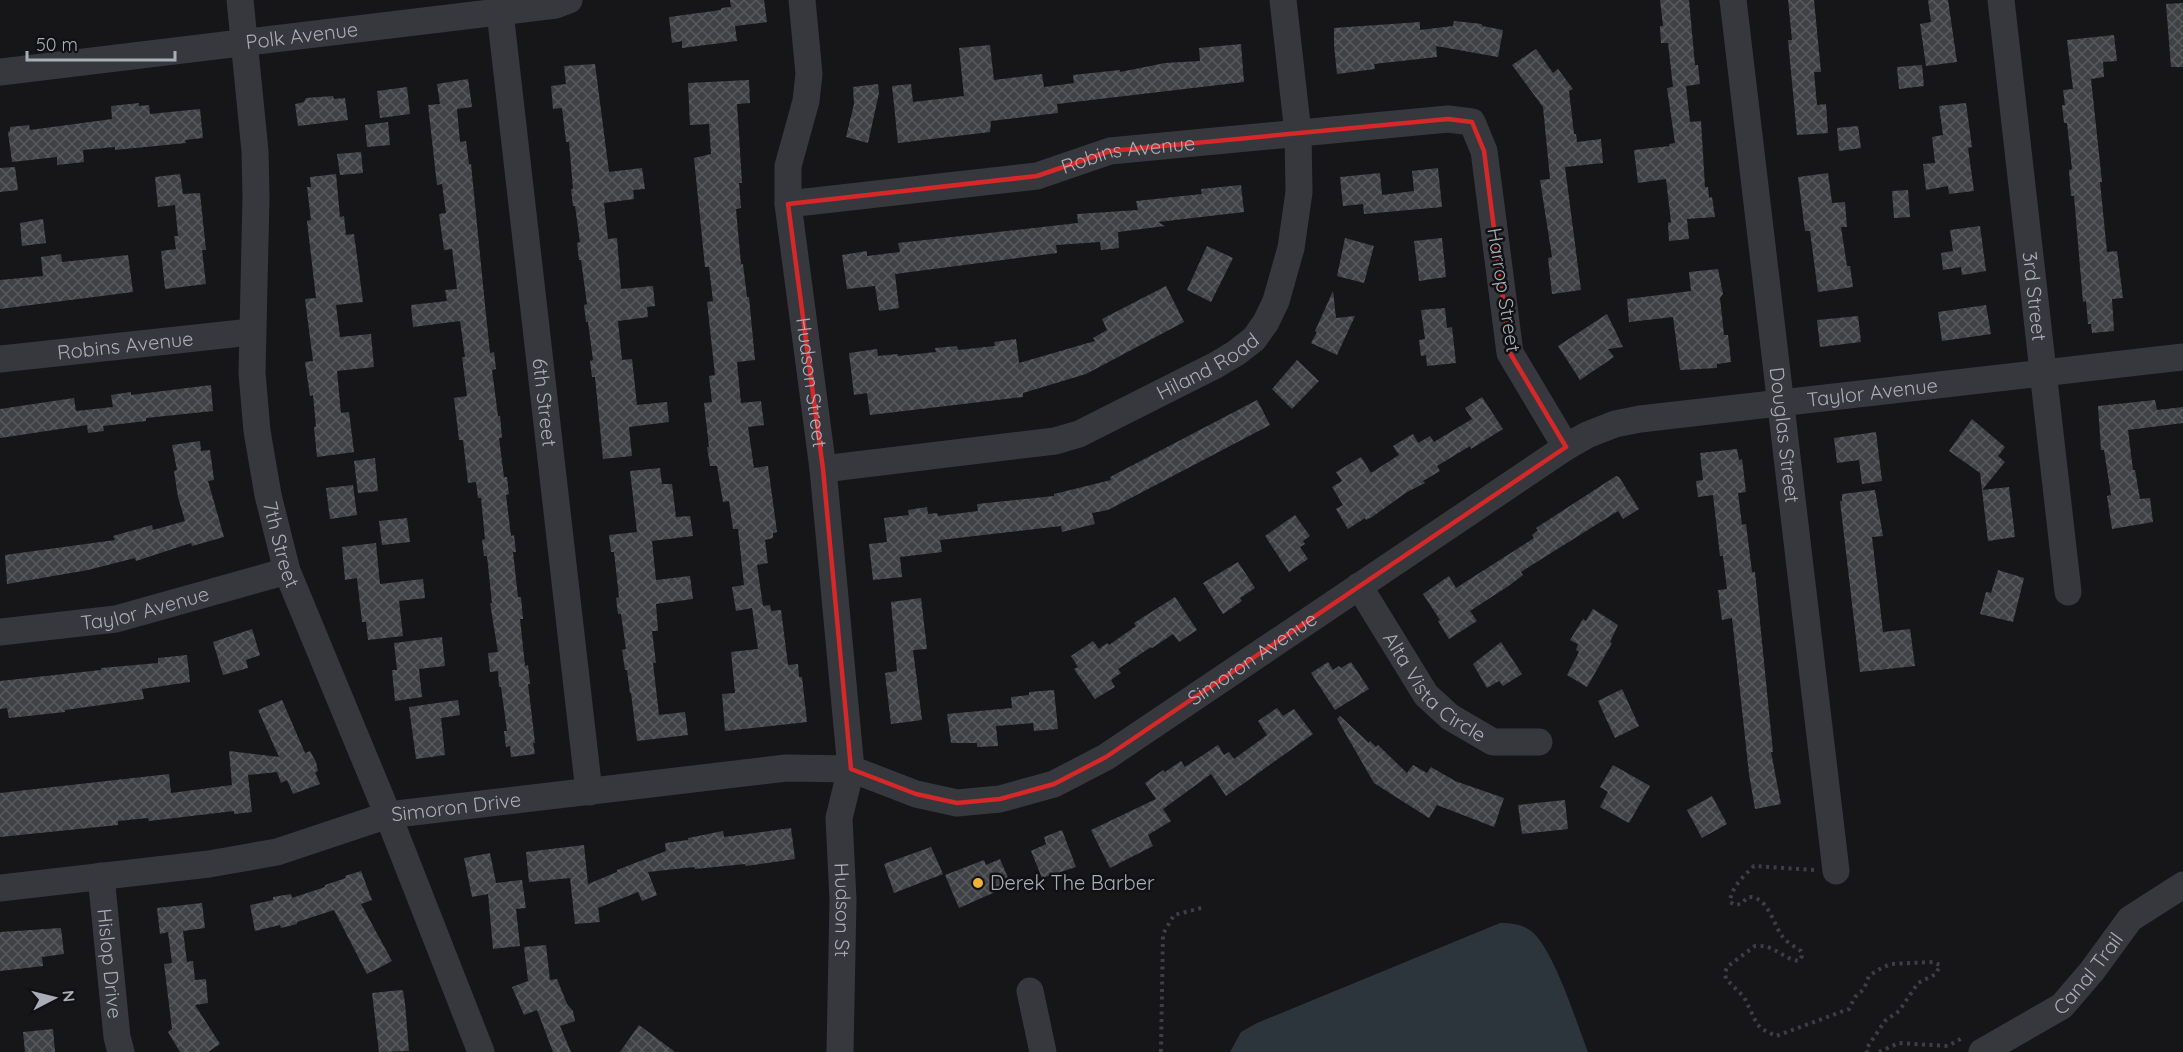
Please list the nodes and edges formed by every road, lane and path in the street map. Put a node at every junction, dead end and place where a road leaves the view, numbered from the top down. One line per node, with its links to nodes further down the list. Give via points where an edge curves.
1 (240, 0): 8 (street, 7th Street)
2 (569, 0): 7 (street, Polk Avenue)
3 (802, 0): 12 (street, Hudson Street, via 809,74 806,101 788,166)
4 (1283, 0): 11 (street, Hiland Road)
5 (1734, 0): 17 (street, Douglas Street)
6 (2001, 0): 16 (street, 3rd Street)
7 (500, 12): 8 (street, Polk Avenue); 26 (street, 6th Street)
8 (245, 43): 9 (street, Polk Avenue); 13 (street, 7th Street, via 256,174)
9 (0, 72)
10 (1472, 122): 11 (street, Robins Avenue, via 1448,119); 18 (street, Harrop Street, via 1484,151 1509,353)
11 (1298, 133): 12 (street, Robins Avenue, via 1110,151 1037,176); 19 (street, Hiland Road, via 1299,192 1291,248 1266,322 1254,339 1236,353 1079,434 1055,441)
12 (788, 204): 19 (street, Hudson Street)
13 (251, 332): 15 (street, Robins Avenue); 20 (street, 7th Street, via 257,431)
14 (2183, 357): 16 (street, Taylor Avenue)
15 (0, 359)
16 (2043, 372): 17 (street, Taylor Avenue); 22 (street, 3rd Street)
17 (1782, 402): 18 (street, Taylor Avenue, via 1615,424); 29 (street, Douglas Street)
18 (1566, 447): 21 (street, Simoron Avenue)
19 (823, 469): 25 (street, Hudson Street)
20 (287, 571): 23 (street, Taylor Avenue, via 116,619); 28 (street, 7th Street)
21 (1359, 586): 24 (street, Alta Vista Circle, via 1426,695 1450,717 1493,742); 27 (street, Simoron Avenue, via 1106,757 1054,784 1000,799 957,803)
22 (2068, 592)
23 (0, 632)
24 (1539, 741)
25 (851, 768): 26 (street, Simoron Drive, via 786,768); 27 (street, Simoron Drive); 38 (street, Hudson St, via 839,818 843,900)
26 (589, 792): 28 (street, Simoron Drive)
27 (915, 794)
28 (388, 815): 30 (street, Simoron Drive, via 277,852); 37 (street, 7th Street)
29 (1836, 871): 41 (path, via 1754,866 1739,881 1730,902 1741,904 1748,897 1755,897 1764,903 1783,938 1803,956 1799,961 1793,960 1772,947 1755,946 1727,968 1726,979 1744,997 1757,1024 1776,1036 1849,1008 1869,976 1890,964 1940,965 1936,974 1918,983 1899,1011 1885,1021)
30 (100, 876): 32 (street, Simoron Drive); 36 (street, Hislop Drive)
31 (2183, 885): 35 (street, Canal Trail, via 2130,919 2062,1006)
32 (0, 888)
33 (1204, 907): 40 (path, via 1174,915 1163,934)
34 (1030, 991): 39 (street)
35 (1988, 1049): 42 (path, via 1981,1034 1966,1035 1947,1046 1899,1043)
36 (121, 1052)
37 (482, 1052)
38 (840, 1052)
39 (1043, 1052)
40 (1161, 1052)
41 (1867, 1052)
42 (1879, 1052)

